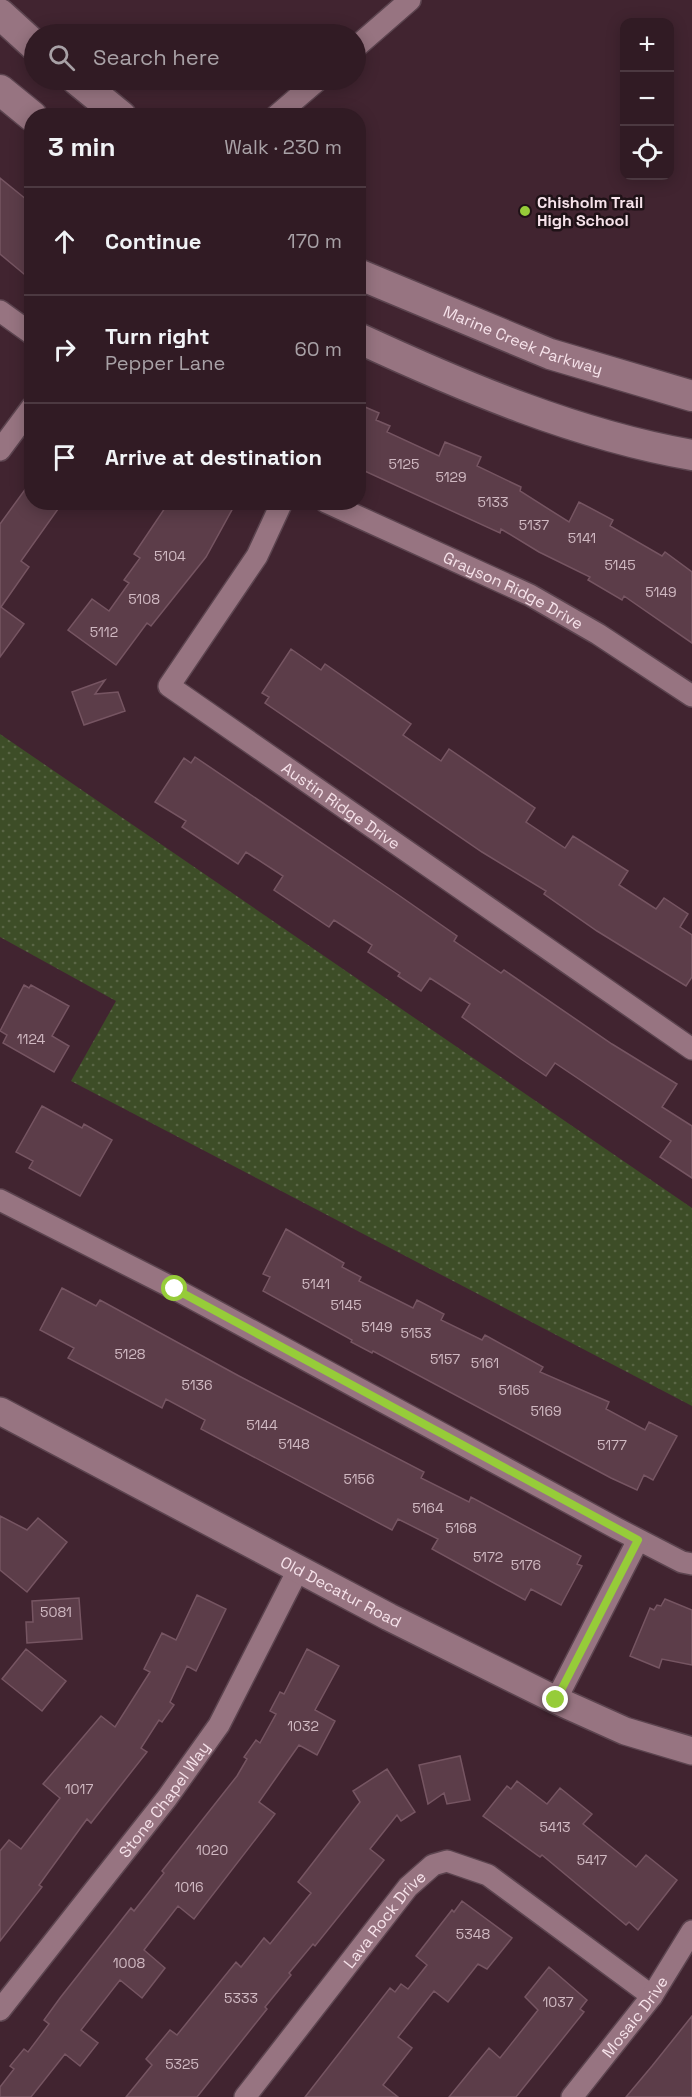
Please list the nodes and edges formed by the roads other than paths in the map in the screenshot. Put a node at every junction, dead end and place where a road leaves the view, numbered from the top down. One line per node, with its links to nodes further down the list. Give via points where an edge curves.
1 (410, 0): 4 (street)
2 (0, 14): 3 (main road)
3 (24, 36)
4 (366, 38)
5 (0, 90): 10 (main road)
6 (88, 90): 8 (main road)
7 (306, 90): 9 (street)
8 (111, 108)
9 (285, 108)
10 (24, 110)
11 (366, 277): 15 (main road, Marine Creek Parkway, via 550,354)
12 (0, 310): 13 (street)
13 (24, 328)
14 (366, 342): 18 (main road, via 568,423)
15 (692, 396)
16 (24, 418): 17 (street)
17 (0, 450)
18 (692, 454)
19 (278, 510): 22 (street, Austin Ridge Drive, via 257,556 168,686)
20 (344, 510): 21 (street, Grayson Ridge Drive, via 530,595)
21 (692, 696)
22 (692, 1049)
23 (0, 1200): 25 (street, via 175,1289)
24 (0, 1411): 27 (street, Old Decatur Road)
25 (638, 1540): 26 (street); 28 (street)
26 (692, 1564)
27 (299, 1568): 28 (street, Old Decatur Road); 32 (street, Stone Chapel Way, via 219,1725 167,1798)
28 (556, 1700): 29 (street, Old Decatur Road, via 625,1731)
29 (692, 1751)
30 (692, 1931): 31 (street, Mosaic Drive)
31 (652, 1995): 33 (street, Lava Rock Drive, via 488,1875 447,1861 433,1865 408,1887); 34 (street, Mosaic Drive)
32 (2, 2004)
33 (245, 2097)
34 (572, 2097)

